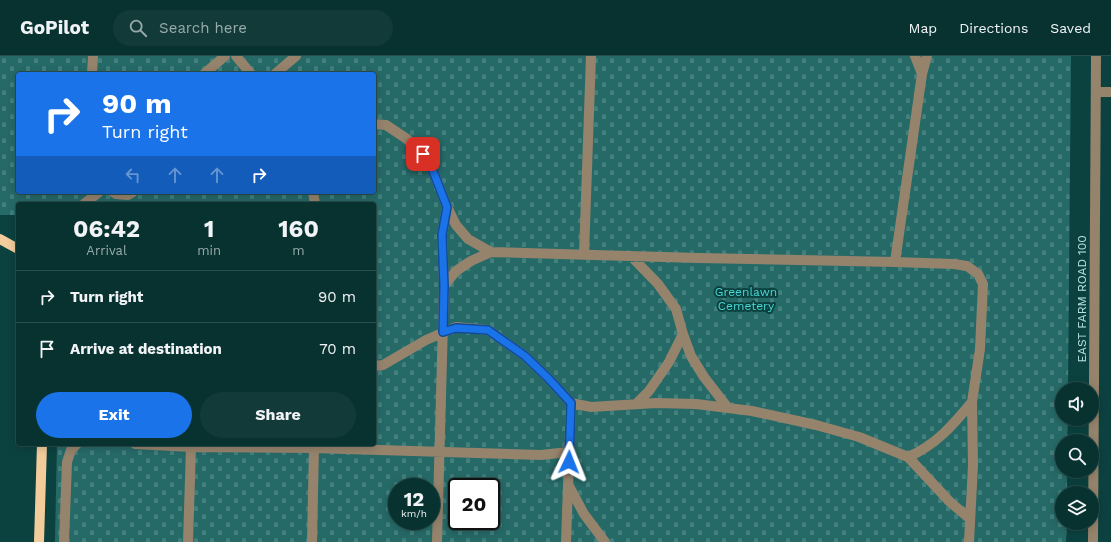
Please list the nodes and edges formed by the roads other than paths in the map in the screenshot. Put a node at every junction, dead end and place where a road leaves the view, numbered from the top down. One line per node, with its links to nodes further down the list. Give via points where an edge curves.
1 (93, 56): 9 (street)
2 (225, 56): 10 (street)
3 (236, 56): 11 (street)
4 (296, 56): 12 (street)
5 (591, 56): 25 (street)
6 (915, 56): 13 (street)
7 (927, 56): 13 (street)
8 (1096, 56): 14 (street, EAST FARM ROAD 100)
9 (92, 72)
10 (206, 72)
11 (249, 72)
12 (277, 72)
13 (922, 74): 27 (street)
14 (1096, 92): 15 (street); 54 (street, EAST FARM ROAD 100)
15 (1111, 92)
16 (376, 124): 21 (street, via 386,125 423,154 433,171)
17 (96, 194): 20 (street)
18 (116, 194): 19 (street)
19 (130, 197)
20 (86, 202)
21 (447, 207): 24 (street, via 456,225 468,239); 28 (street, via 442,235)
22 (0, 238): 23 (main road)
23 (16, 248)
24 (491, 252): 25 (street); 28 (street, via 456,271)
25 (584, 254): 26 (street)
26 (632, 256): 27 (street); 30 (street, via 658,284 676,309)
27 (895, 262): 32 (street, via 954,264 967,266 978,274 982,284 980,349)
28 (444, 286): 29 (street)
29 (443, 332): 31 (street, via 383,365); 33 (street, via 456,328 488,330 525,356); 41 (street)
30 (683, 334): 34 (street, via 669,362 649,391); 35 (street, via 691,356)
31 (376, 366)
32 (972, 402): 43 (street, via 947,431 922,451); 45 (street, via 973,465)
33 (571, 403): 34 (street, via 591,407); 42 (street)
34 (636, 404): 35 (street, via 696,404)
35 (728, 408): 43 (street, via 816,425 859,437)
36 (42, 446): 46 (main road)
37 (75, 446): 47 (street, via 66,462)
38 (192, 446): 48 (street)
39 (233, 446): 40 (street)
40 (314, 448): 41 (street); 49 (street)
41 (440, 452): 42 (street, via 541,455); 50 (street)
42 (569, 452): 44 (street)
43 (908, 457): 45 (street, via 950,502)
44 (568, 484): 51 (street); 52 (street, via 584,514)
45 (970, 519): 53 (street)
46 (39, 542)
47 (64, 542)
48 (188, 542)
49 (312, 542)
50 (437, 542)
51 (566, 542)
52 (605, 542)
53 (969, 542)
54 (1093, 542)

